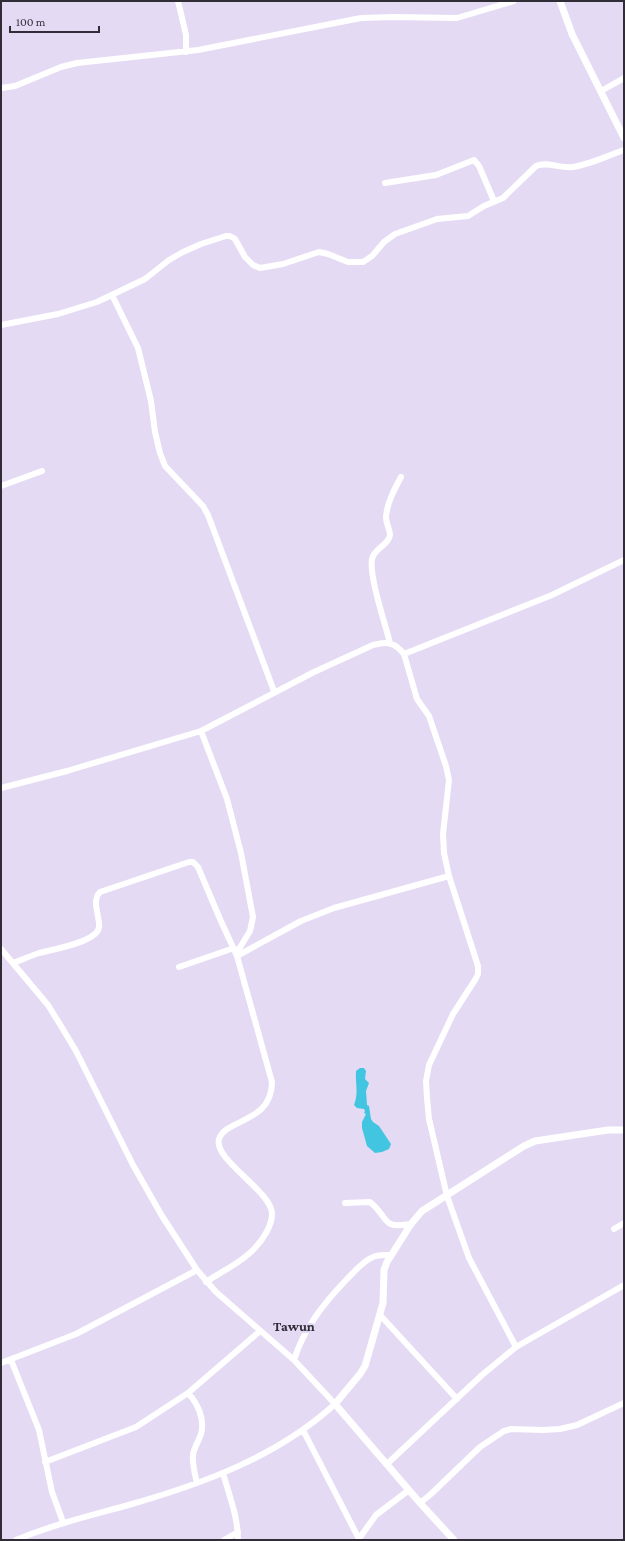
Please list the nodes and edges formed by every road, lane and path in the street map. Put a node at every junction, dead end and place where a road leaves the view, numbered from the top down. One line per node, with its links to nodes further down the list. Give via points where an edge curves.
1 (178, 1): 4 (street, via 186,35)
2 (514, 1): 4 (street, via 457,18 360,18)
3 (560, 1): 7 (street, via 572,34)
4 (186, 52): 6 (street, via 73,64 42,73 15,86)
5 (624, 78): 7 (street)
6 (1, 88)
7 (601, 91): 8 (street)
8 (624, 138)
9 (624, 150): 11 (street, via 596,162 575,167 540,165 507,195)
10 (385, 184): 11 (street, via 436,175 474,160)
11 (494, 201): 12 (street, via 468,216 443,218 401,231 390,237 368,259 356,263 319,252 283,264 260,268 245,257 233,238 220,238 183,252 145,278)
12 (112, 295): 13 (street, via 58,314); 20 (street, via 138,348 151,401 155,432 165,466 203,506 208,515)
13 (1, 325)
14 (42, 471): 16 (street)
15 (401, 477): 18 (street, via 388,506 386,518 389,538 375,552 371,565)
16 (1, 486)
17 (624, 560): 19 (street, via 552,595)
18 (390, 643): 19 (street); 20 (street, via 381,643 353,654)
19 (404, 654): 23 (street, via 417,699 429,716 448,774 443,834)
20 (274, 691): 21 (street)
21 (201, 731): 22 (street, via 67,772); 25 (street, via 227,799 254,917 250,931)
22 (1, 788)
23 (449, 876): 25 (street, via 317,914); 29 (street, via 478,966 478,974 437,1046 426,1081 429,1119)
24 (1, 949): 26 (street)
25 (236, 953): 26 (street, via 199,869 189,862 100,892 96,900 99,928 96,933 70,945); 27 (street); 36 (street, via 272,1089 259,1110 226,1130 218,1143 224,1157 264,1198 272,1214 268,1229 255,1248 239,1262)
26 (13, 963): 35 (street, via 48,1005 76,1051 133,1165)
27 (179, 967)
28 (624, 1130): 29 (street, via 536,1141 524,1146)
29 (447, 1196): 32 (street, via 430,1206); 40 (street, via 469,1258)
30 (345, 1203): 32 (street, via 370,1202 393,1226)
31 (624, 1223): 33 (street)
32 (411, 1224): 34 (street)
33 (614, 1229)
34 (391, 1255): 38 (street, via 384,1270); 42 (street, via 375,1256 367,1260 341,1285 307,1329)
35 (197, 1270): 36 (street); 41 (street, via 76,1334)
36 (206, 1282): 39 (street)
37 (624, 1285): 40 (street)
38 (380, 1315): 45 (street); 47 (street, via 365,1366)
39 (260, 1331): 42 (street); 44 (street)
40 (516, 1346): 45 (street)
41 (11, 1360): 43 (street); 49 (street, via 39,1430)
42 (294, 1360): 47 (street)
43 (1, 1363)
44 (188, 1393): 49 (street, via 133,1429); 52 (street, via 197,1405 202,1420 201,1433 193,1454)
45 (456, 1399): 50 (street)
46 (624, 1403): 54 (street, via 578,1424 560,1429 511,1428 504,1431 480,1447)
47 (335, 1404): 48 (street); 50 (street)
48 (303, 1430): 51 (street, via 268,1452); 57 (street)
49 (45, 1462): 55 (street)
50 (387, 1464): 53 (street)
51 (223, 1473): 52 (street); 56 (street)
52 (197, 1483): 55 (street, via 140,1502)
53 (409, 1490): 54 (street); 57 (street, via 376,1515)
54 (420, 1503): 61 (street)
55 (63, 1522): 58 (street)
56 (238, 1532): 59 (street); 60 (street)
57 (359, 1539)
58 (16, 1540)
59 (224, 1540)
60 (238, 1540)
61 (454, 1540)

